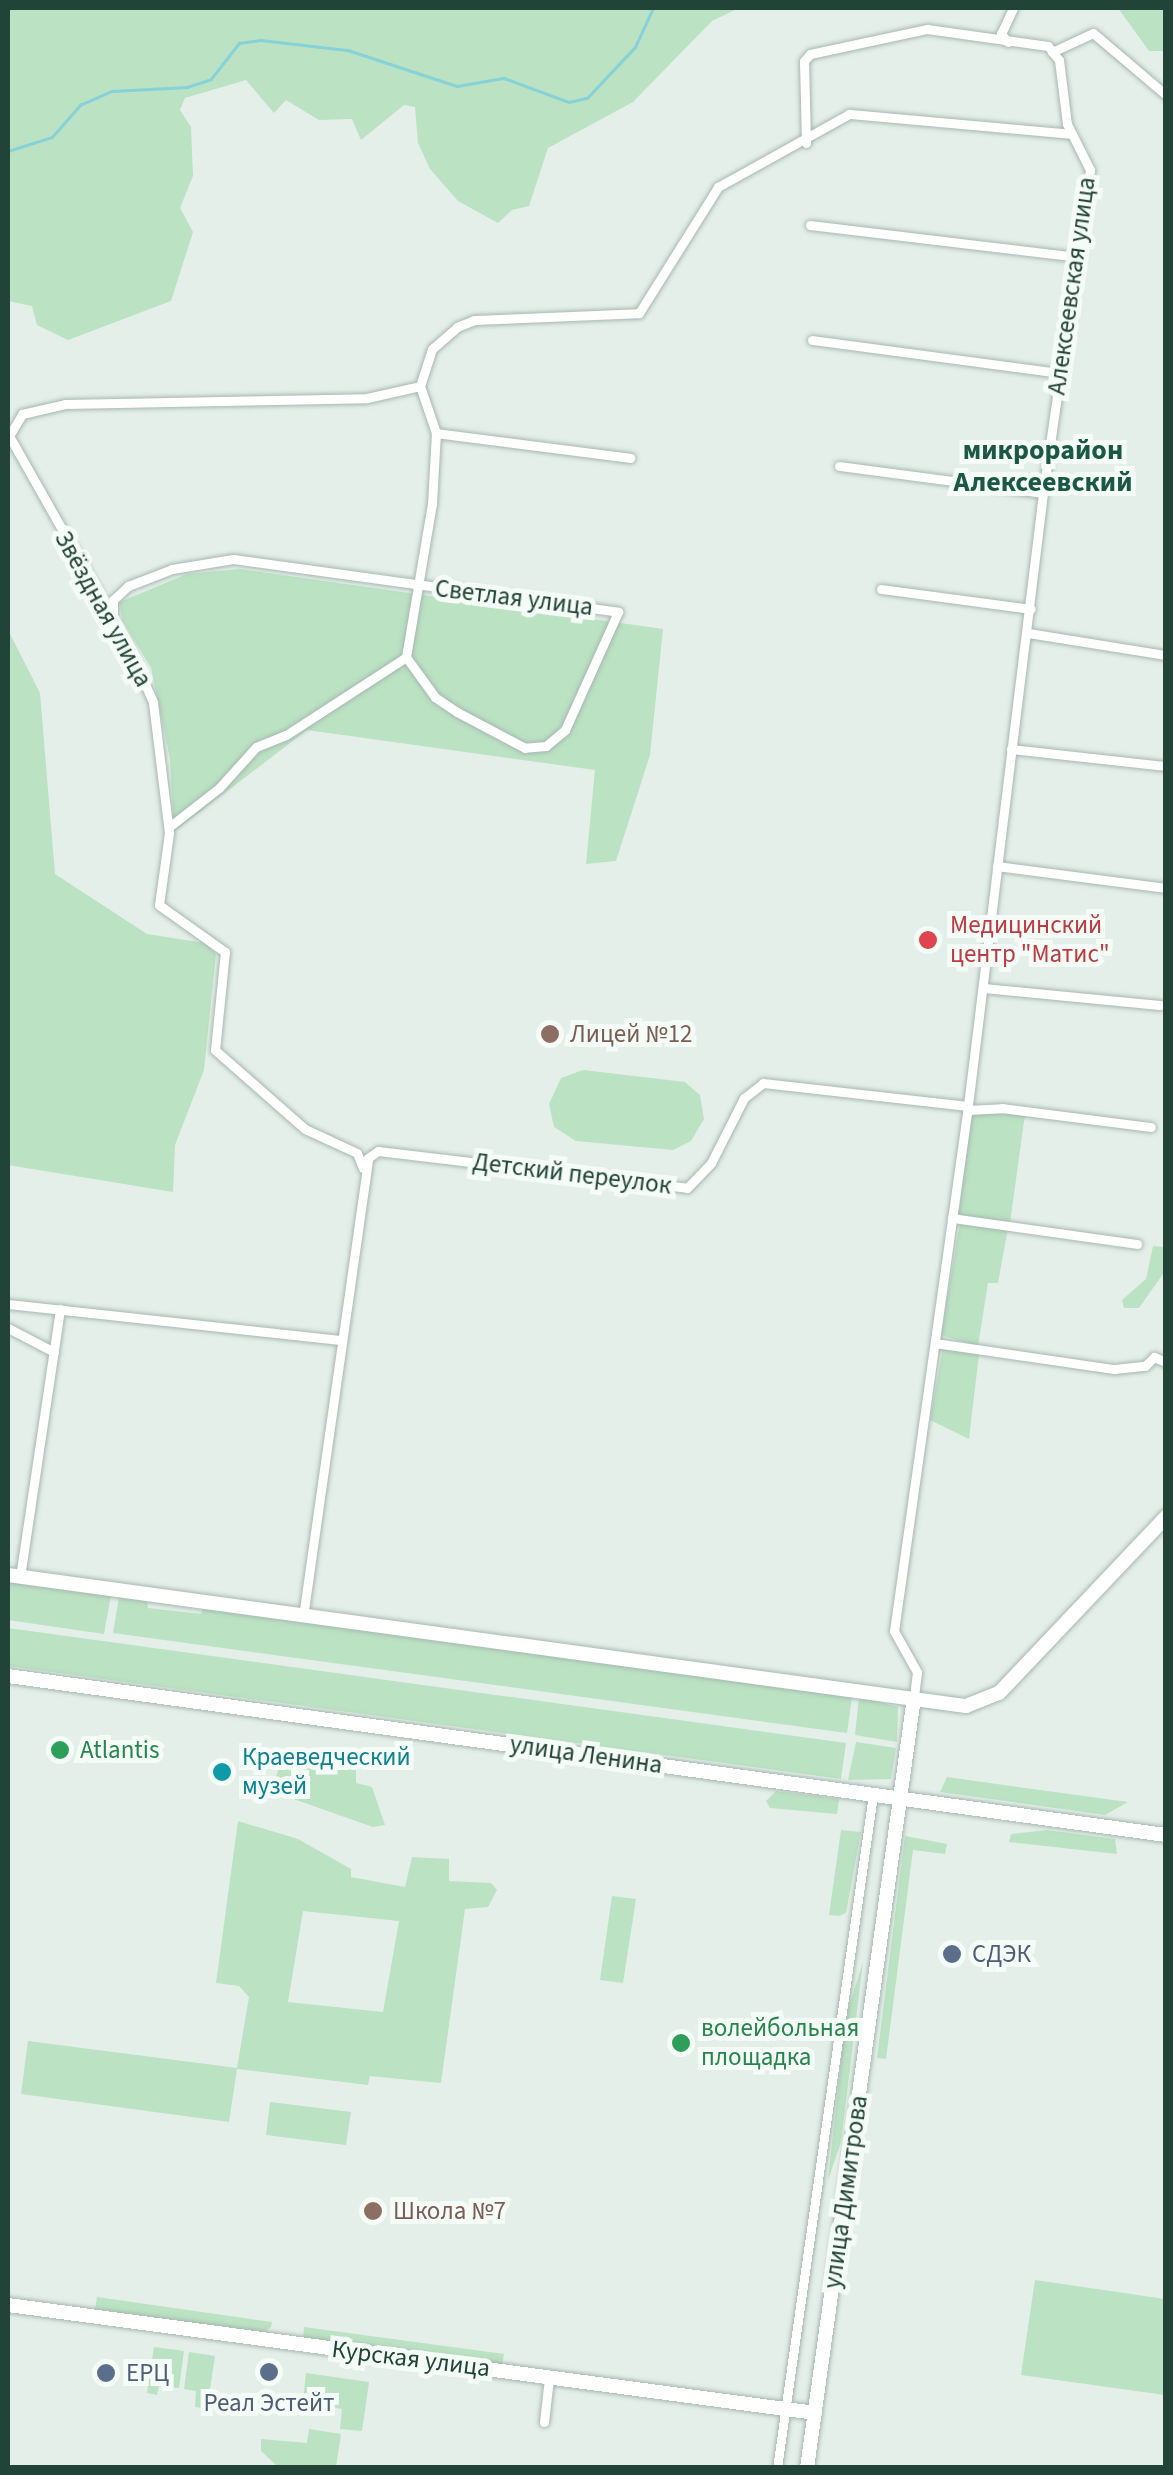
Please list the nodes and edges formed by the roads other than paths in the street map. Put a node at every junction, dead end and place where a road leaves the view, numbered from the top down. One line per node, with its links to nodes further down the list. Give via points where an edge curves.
1 (1013, 8): 2 (street, via 1001,34)
2 (1008, 42): 3 (street, via 1037,42); 6 (street, via 895,31 810,54 804,61)
3 (1052, 52): 4 (street, via 1093,34); 5 (street, Алексеевская улица)
4 (1166, 95)
5 (1072, 134): 6 (street, via 849,114); 8 (street, Алексеевская улица, via 1090,170)
6 (806, 143): 11 (street, via 757,161 718,187 639,312 474,320 432,349)
7 (810, 224): 8 (street)
8 (1079, 257): 10 (street, Алексеевская улица)
9 (812, 340): 10 (street)
10 (1060, 372): 15 (street, Алексеевская улица)
11 (420, 386): 12 (street); 19 (street, Звёздная улица, via 367,398 102,402 22,414 10,425 11,448)
12 (436, 433): 13 (street); 16 (street)
13 (630, 458)
14 (839, 466): 15 (street)
15 (1042, 493): 18 (street, Алексеевская улица)
16 (418, 586): 19 (street, Светлая улица, via 233,559 172,569 128,586 113,600); 22 (street); 22 (street, Светлая улица, via 618,612 565,730 546,746 526,748 457,712 436,697)
17 (880, 589): 18 (street)
18 (1030, 609): 20 (street, Алексеевская улица)
19 (113, 620): 25 (street, Звёздная улица, via 153,702)
20 (1028, 633): 21 (street); 23 (street, Алексеевская улица)
21 (1166, 654)
22 (406, 657): 25 (street, via 286,735 256,747)
23 (1011, 749): 24 (street); 26 (street, Алексеевская улица)
24 (1166, 766)
25 (169, 826): 32 (street, Звёздная улица, via 158,905 164,915 220,946 227,961 214,1050 305,1130 357,1153)
26 (997, 866): 27 (street); 28 (street, Алексеевская улица)
27 (1166, 888)
28 (983, 988): 29 (street); 30 (street, Алексеевская улица)
29 (1160, 1005)
30 (968, 1108): 31 (street); 32 (street, Детский переулок, via 763,1083 744,1098 711,1163 687,1188 378,1151); 33 (street)
31 (1151, 1127)
32 (364, 1168): 38 (street)
33 (952, 1218): 34 (street); 39 (street)
34 (1137, 1244)
35 (8, 1304): 36 (street)
36 (60, 1309): 38 (street); 40 (street)
37 (8, 1328): 40 (street)
38 (340, 1340): 44 (street)
39 (935, 1343): 41 (street, via 1114,1369 1145,1366 1154,1357); 46 (street, via 894,1631 917,1672)
40 (54, 1352): 43 (street)
41 (1166, 1362)
42 (1166, 1517): 46 (main road, via 999,1694 966,1706)
43 (14, 1576): 44 (main road)
44 (303, 1617): 46 (main road)
45 (8, 1676): 47 (main road, улица Ленина)
46 (914, 1698): 48 (main road, улица Димитрова)
47 (873, 1794): 48 (main road, улица Ленина); 52 (street)
48 (900, 1798): 49 (main road, улица Ленина); 53 (main road, улица Димитрова)
49 (1166, 1835)
50 (8, 2305): 51 (main road, Курская улица)
51 (548, 2378): 52 (main road, Курская улица); 54 (street)
52 (785, 2408): 53 (main road, Курская улица); 55 (street)
53 (814, 2413): 56 (main road, улица Димитрова)
54 (544, 2422)
55 (777, 2468)
56 (806, 2468)

